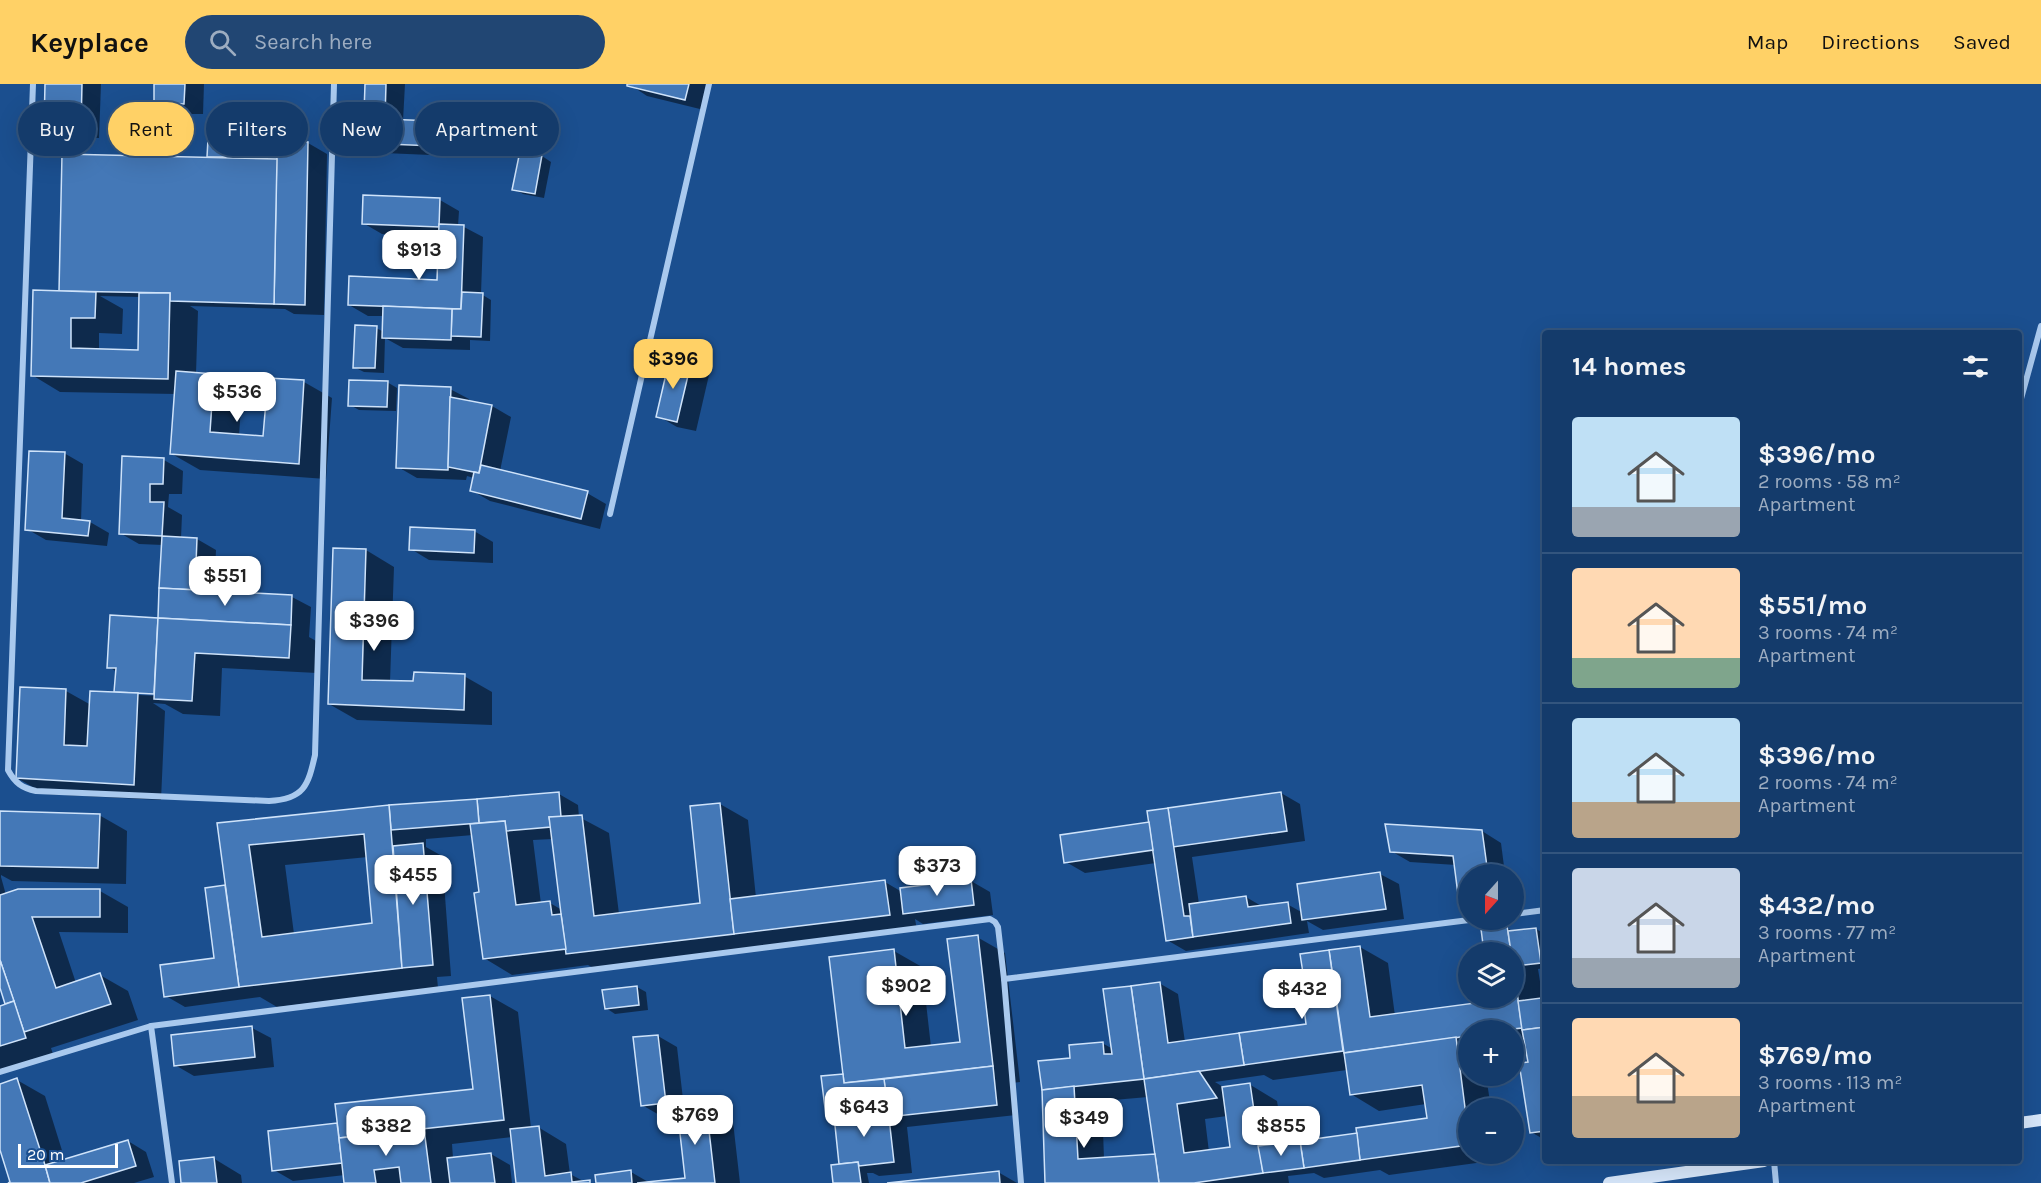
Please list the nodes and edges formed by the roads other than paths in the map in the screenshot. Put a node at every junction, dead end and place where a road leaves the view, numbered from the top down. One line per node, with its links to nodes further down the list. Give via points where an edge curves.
1 (33, 84): 2 (street, via 9,770 14,781 36,791 269,801 285,800 309,782 315,755)
2 (334, 84)
3 (709, 84): 6 (street)
4 (2041, 326): 5 (street)
5 (2022, 395)
6 (610, 514)
7 (1542, 910): 8 (street)
8 (1524, 913)
9 (1458, 921): 10 (street)
10 (1004, 979): 11 (street, via 998,927 990,920); 18 (street)
11 (151, 1026): 12 (street); 17 (street)
12 (0, 1072)
13 (2041, 1120): 14 (street)
14 (2022, 1123)
15 (1743, 1164): 19 (street)
16 (1774, 1164): 20 (street)
17 (172, 1183)
18 (1021, 1183)
19 (1609, 1183)
20 (1776, 1183)

